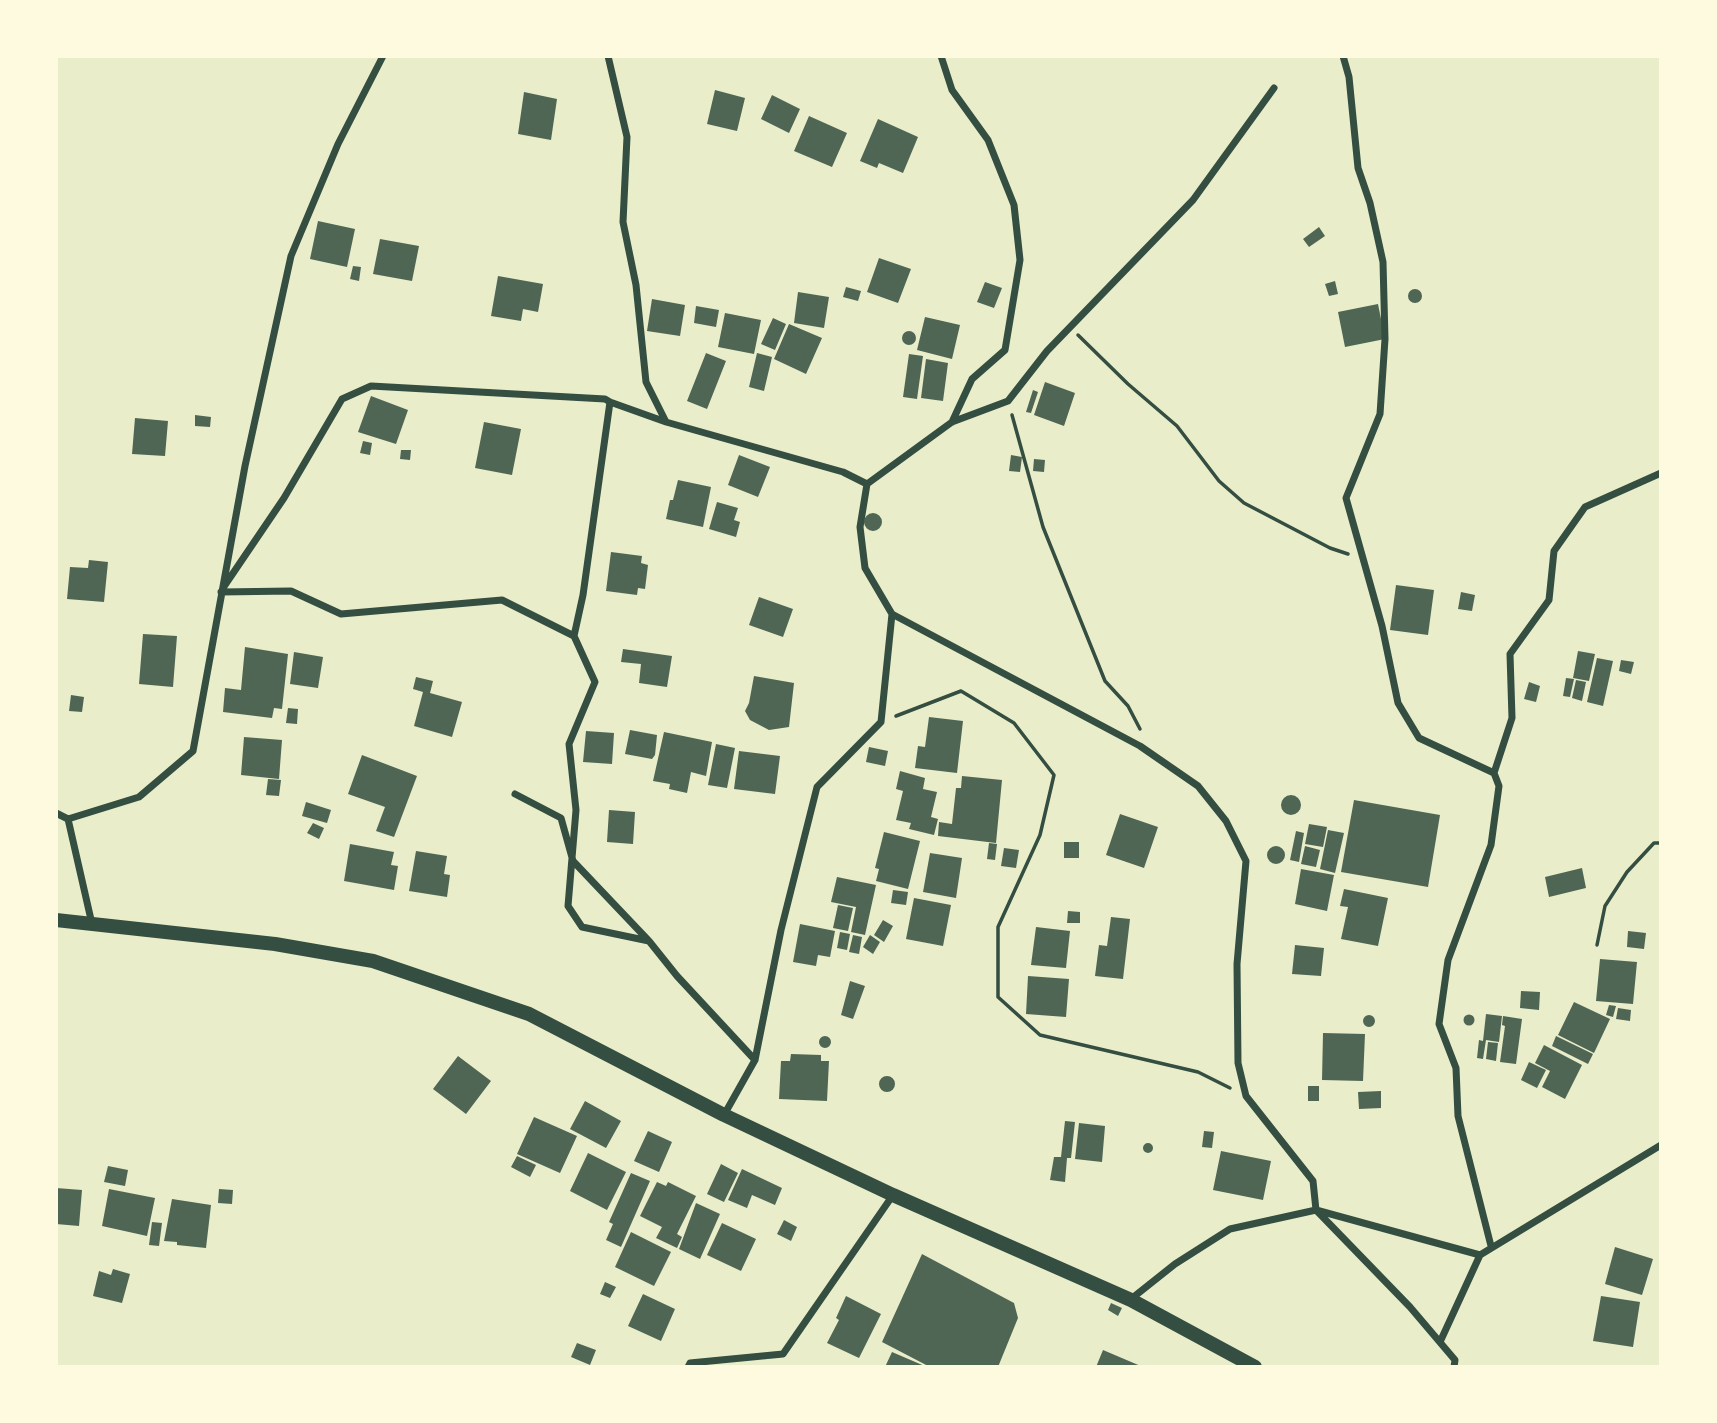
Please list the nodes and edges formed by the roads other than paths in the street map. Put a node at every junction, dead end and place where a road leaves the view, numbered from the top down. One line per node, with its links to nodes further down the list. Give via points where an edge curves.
1 (383, 56): 11 (street, via 338,144 291,256)
2 (608, 56): 7 (street, via 628,137 623,222 636,285 646,382)
3 (941, 56): 8 (street, via 952,90 988,139 1014,205 1020,260 1005,350 972,379)
4 (1343, 56): 14 (street, via 1358,167 1383,262 1385,339 1380,414 1346,498 1398,703 1419,738)
5 (1274, 88): 8 (street, via 1193,200 1047,351 1008,401)
6 (610, 402): 7 (street); 11 (street, via 370,386 342,399); 13 (street)
7 (666, 422): 10 (street, via 843,471)
8 (952, 422): 10 (street)
9 (1661, 473): 14 (street, via 1585,508 1554,551 1549,600 1510,654 1512,718)
10 (867, 484): 12 (street, via 860,527 865,568)
11 (221, 592): 13 (street, via 291,591 341,614 502,600); 17 (street, via 193,751 139,797)
12 (892, 614): 22 (street, via 881,722 817,787); 26 (street, via 1140,746 1198,786 1226,821 1245,862 1237,964 1238,1063 1246,1096 1313,1181)
13 (575, 636): 18 (street, via 595,681 569,744 576,810)
14 (1494, 773): 27 (street, via 1499,786 1492,845 1448,960 1439,1024 1456,1068 1458,1116)
15 (515, 794): 18 (street, via 561,818)
16 (56, 813): 17 (street)
17 (68, 819): 20 (street)
18 (573, 860): 21 (street); 21 (street, via 568,906 582,927)
19 (56, 920): 20 (main road)
20 (92, 924): 23 (main road, via 275,944 373,961 529,1014)
21 (649, 941): 22 (street)
22 (755, 1060): 23 (street)
23 (724, 1115): 25 (main road)
24 (1661, 1145): 27 (street)
25 (893, 1195): 29 (main road); 32 (street, via 783,1354 690,1363)
26 (1316, 1210): 28 (street); 29 (street, via 1230,1229); 30 (street)
27 (1491, 1246): 28 (street)
28 (1480, 1255): 30 (street)
29 (1131, 1300): 31 (main road)
30 (1440, 1342): 33 (street, via 1455,1360)
31 (1245, 1365)
32 (688, 1367)
33 (1454, 1367)

